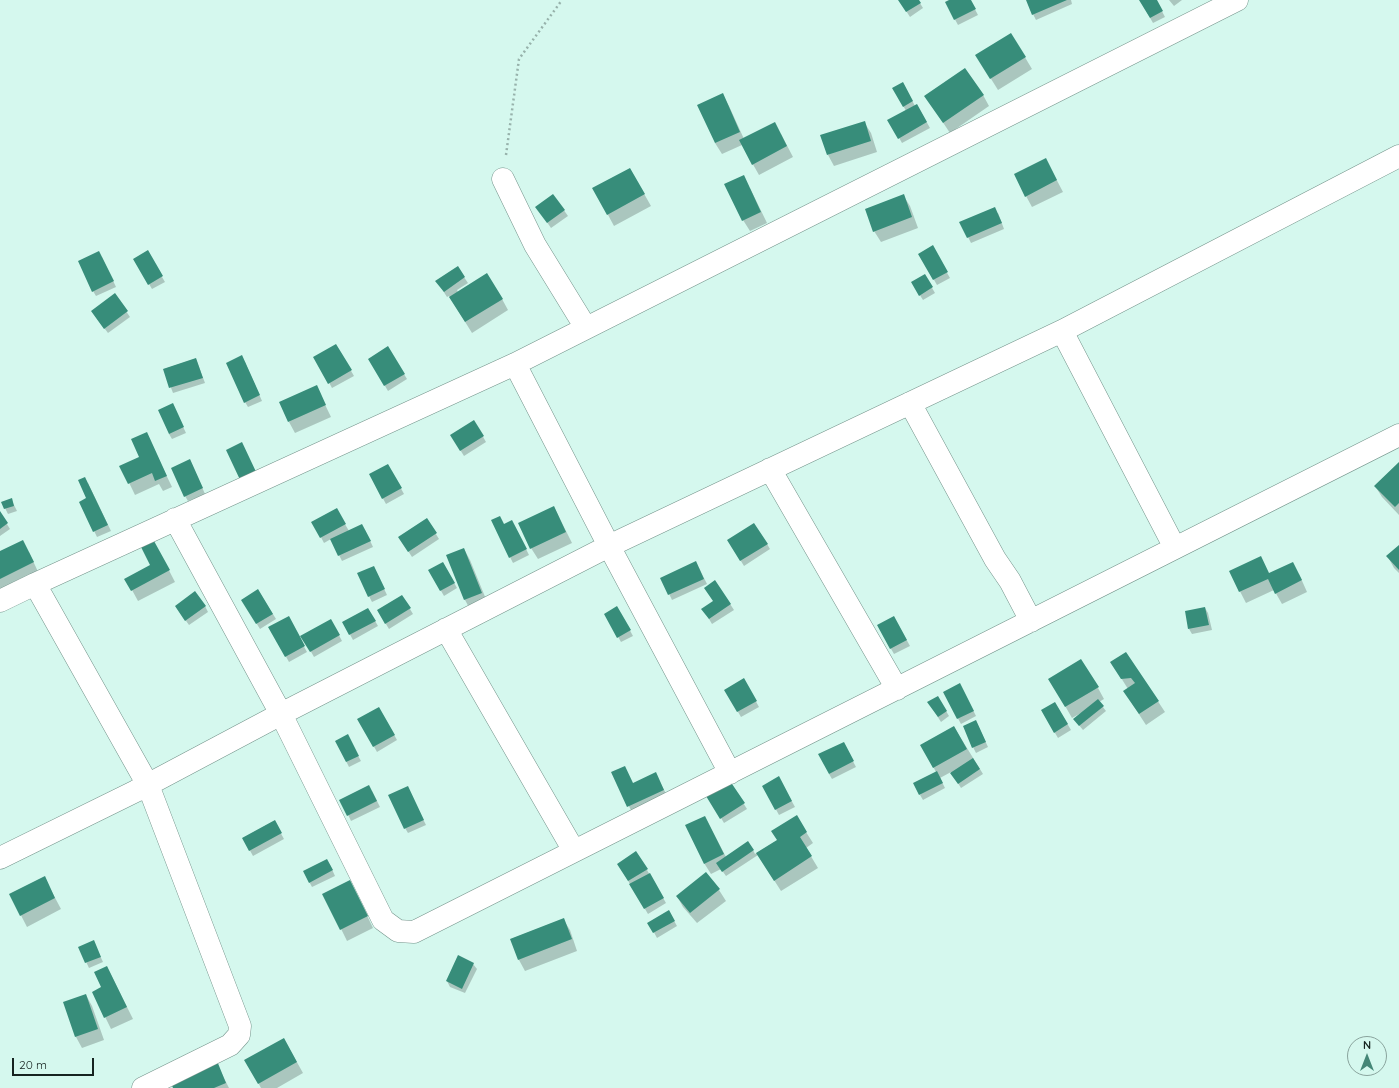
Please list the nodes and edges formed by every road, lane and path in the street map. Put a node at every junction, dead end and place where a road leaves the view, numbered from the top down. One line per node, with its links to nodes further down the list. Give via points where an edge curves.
1 (562, 0): 4 (path, via 519,59)
2 (1237, 0): 5 (street)
3 (1399, 156): 6 (street)
4 (503, 179): 5 (street, via 535,245)
5 (586, 328): 7 (street)
6 (1062, 330): 8 (street); 13 (street)
7 (515, 364): 11 (street); 12 (street)
8 (910, 403): 10 (street); 16 (street, via 994,559 1010,581)
9 (1399, 435): 13 (street)
10 (770, 469): 12 (street); 18 (street)
11 (175, 519): 14 (street); 19 (street)
12 (609, 546): 17 (street); 20 (street)
13 (1175, 548): 16 (street)
14 (35, 584): 15 (street); 21 (street)
15 (0, 601)
16 (1031, 621): 18 (street)
17 (446, 629): 19 (street); 22 (street)
18 (897, 689): 20 (street)
19 (281, 714): 21 (street); 22 (street, via 383,920 398,931 414,932)
20 (730, 773): 22 (street)
21 (148, 785): 23 (street); 24 (street, via 240,1026 239,1036 230,1045)
22 (574, 851)
23 (0, 858)
24 (143, 1088)

